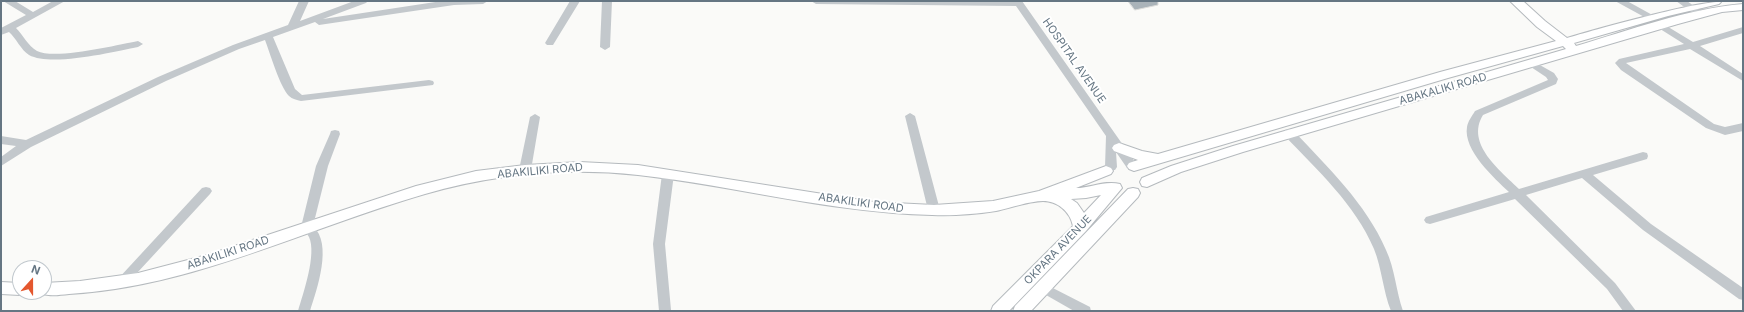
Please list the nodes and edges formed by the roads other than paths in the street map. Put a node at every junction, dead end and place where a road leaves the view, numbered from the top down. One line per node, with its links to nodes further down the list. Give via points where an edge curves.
1 (8, 1): 18 (street)
2 (60, 1): 18 (street)
3 (304, 1): 21 (street)
4 (363, 1): 20 (street)
5 (483, 1): 13 (street)
6 (575, 1): 25 (street)
7 (607, 1): 29 (street)
8 (816, 1): 14 (street)
9 (1516, 1): 27 (main road, via 1545,26)
10 (1528, 1): 27 (main road)
11 (1620, 1): 19 (street)
12 (1719, 1): 15 (main road, ABAKALIKI ROAD)
13 (453, 2): 20 (street, via 345,19)
14 (1018, 2): 40 (street, HOSPITAL AVENUE)
15 (1685, 4): 17 (street); 19 (main road, ABAKALIKI ROAD)
16 (1743, 7): 17 (main road, ABAKALIKI ROAD)
17 (1700, 14): 19 (main road, ABAKALIKI ROAD)
18 (32, 15): 22 (street)
19 (1656, 21): 27 (main road, ABAKALIKI ROAD); 28 (street)
20 (306, 22): 21 (street)
21 (292, 27): 24 (street)
22 (6, 30): 26 (street, via 17,32 31,51 52,56 84,54)
23 (1743, 30): 28 (street)
24 (268, 36): 32 (street, via 290,90 297,97); 42 (street, via 162,79)
25 (550, 43)
26 (138, 44)
27 (1576, 45): 30 (main road, ABAKALIKI ROAD); 33 (main road, ABAKALIKI ROAD, via 1444,75)
28 (1693, 45): 31 (street); 37 (street, via 1622,61 1620,64 1710,126 1725,131)
29 (606, 48)
30 (1531, 63): 36 (main road, ABAKALIKI ROAD); 56 (street, via 1550,75 1552,82 1479,113 1472,126 1472,136 1477,150)
31 (1743, 78)
32 (429, 83)
33 (1324, 110): 36 (main road); 45 (main road, ABAKALIKI ROAD)
34 (910, 116): 58 (street)
35 (535, 117): 49 (street)
36 (1333, 120): 38 (main road, ABAKALIKI ROAD)
37 (1743, 127)
38 (1289, 133): 52 (main road, ABAKALIKI ROAD, via 1176,169); 73 (street, via 1357,208 1370,228 1381,250 1390,294)
39 (335, 134): 60 (street, via 322,166)
40 (1111, 136): 43 (street, HOSPITAL AVENUE); 48 (street)
41 (1, 140): 42 (street)
42 (26, 144): 46 (street)
43 (1120, 148): 45 (main road, via 1140,156); 47 (street, HOSPITAL AVENUE)
44 (1643, 156): 51 (street)
45 (1157, 158): 47 (main road, ABAKALIKI ROAD)
46 (1, 162)
47 (1132, 166): 48 (main road, via 1120,164); 52 (main road, via 1143,172)
48 (1108, 169): 53 (main road, via 1106,178); 57 (main road)
49 (525, 170): 50 (main road, ABAKILIKI ROAD, via 595,167); 60 (main road, ABAKILIKI ROAD, via 444,183)
50 (668, 174): 58 (main road, ABAKILIKI ROAD, via 874,206); 68 (street, via 659,244)
51 (1584, 174): 56 (street); 67 (street, via 1647,227)
52 (1147, 182): 55 (main road, via 1142,190)
53 (1114, 188): 55 (main road, via 1123,192); 57 (main road, via 1086,193); 61 (main road, OKPARA AVENUE)
54 (206, 191): 62 (street)
55 (1133, 192): 65 (main road, OKPARA AVENUE)
56 (1516, 194): 59 (street); 74 (street, via 1611,286)
57 (1044, 195): 58 (main road, ABAKILIKI ROAD, via 993,206); 61 (main road, via 1072,206 1078,213)
58 (934, 210)
59 (1430, 220)
60 (307, 227): 62 (main road, ABAKILIKI ROAD, via 208,261); 69 (street, via 314,234 316,255 315,270)
61 (1081, 227): 70 (main road, OKPARA AVENUE)
62 (120, 283): 64 (main road, ABAKILIKI ROAD)
63 (1, 288): 66 (main road)
64 (52, 288)
65 (1043, 288): 71 (main road, OKPARA AVENUE); 72 (street)
66 (12, 289)
67 (1743, 295)
68 (665, 310)
69 (304, 311)
70 (1001, 311)
71 (1021, 311)
72 (1086, 311)
73 (1397, 311)
74 (1630, 311)

